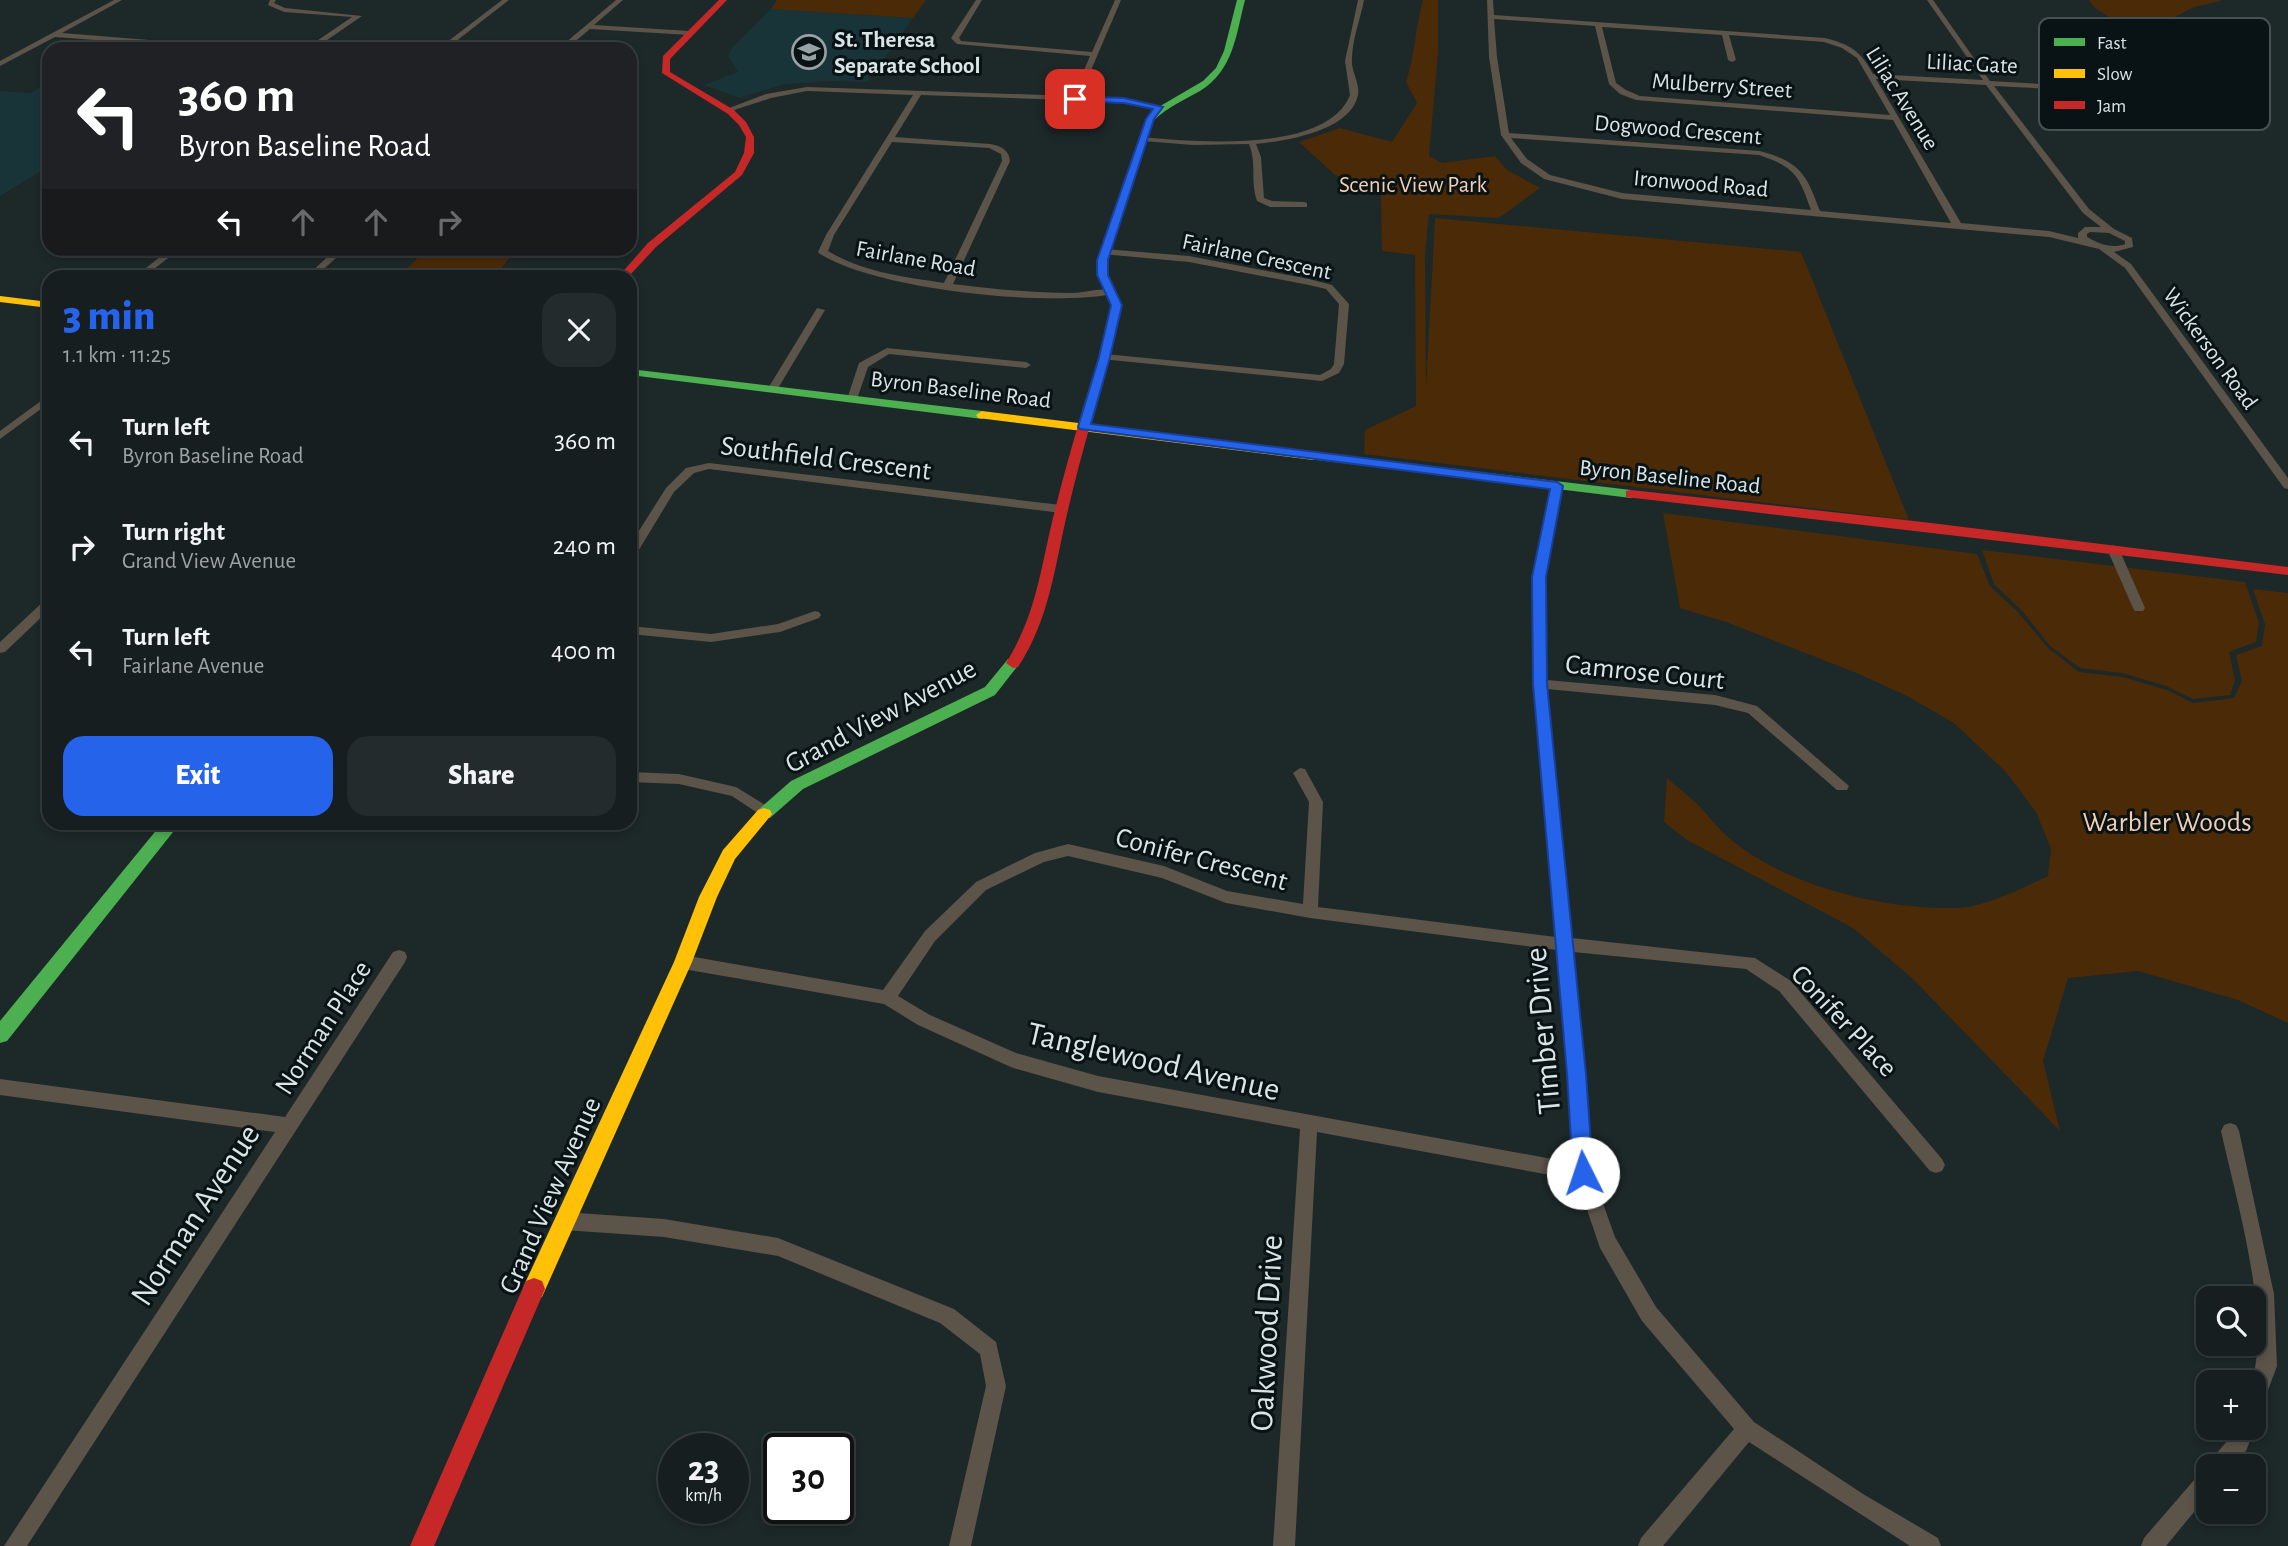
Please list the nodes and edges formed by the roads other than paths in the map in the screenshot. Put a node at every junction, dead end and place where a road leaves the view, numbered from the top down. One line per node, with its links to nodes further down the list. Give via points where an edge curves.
1 (119, 0): 17 (street)
2 (273, 0): 19 (street, via 270,4 284,10 359,16)
3 (506, 0): 20 (street)
4 (620, 0): 14 (street)
5 (723, 0): 16 (street)
6 (979, 0): 22 (street, via 954,38 959,43)
7 (1118, 0): 22 (street)
8 (1241, 0): 30 (street, via 1215,75)
9 (1361, 0): 36 (street, via 1348,65 1355,92 1348,108 1316,130)
10 (1490, 0): 12 (street, Ironwood Road)
11 (1930, 0): 26 (street)
12 (1492, 16): 13 (street, Liliac Avenue); 33 (street, Ironwood Road)
13 (1598, 24): 15 (street, Liliac Avenue); 32 (street, Mulberry Street, via 1613,84 1639,98)
14 (589, 27): 16 (street); 21 (street)
15 (1725, 32): 23 (street); 25 (street, Liliac Avenue, via 1836,42 1853,50)
16 (689, 33): 31 (street, via 666,58 666,73)
17 (55, 35): 18 (street); 24 (street)
18 (147, 42)
19 (320, 42)
20 (451, 42)
21 (571, 42)
22 (1095, 54): 29 (street)
23 (1732, 60)
24 (0, 64)
25 (1870, 76): 26 (street, Liliac Gate); 32 (street, Liliac Avenue)
26 (1988, 83): 27 (street, Liliac Gate); 38 (street)
27 (2039, 86)
28 (919, 92): 29 (street); 31 (street, via 807,89); 34 (street, Fairlane Road)
29 (1075, 99): 30 (street, via 1124,100)
30 (1159, 107): 35 (street, Grand View Avenue)
31 (728, 110): 53 (street, via 750,129 749,159)
32 (1894, 118): 40 (street, Liliac Avenue)
33 (1505, 135): 39 (street, Ironwood Road, via 1524,161 1548,177 1589,189 1622,196); 39 (street, Dogwood Crescent, via 1760,153 1790,162 1802,173)
34 (890, 139): 54 (street, via 990,146 1006,154); 54 (street, Fairlane Road, via 823,252 845,266)
35 (1143, 139): 36 (street); 47 (street, Grand View Avenue)
36 (1252, 142): 37 (street, via 1260,162 1255,184 1260,199 1270,204)
37 (1304, 205)
38 (2086, 211): 41 (street); 42 (street)
39 (1816, 212): 40 (street, Ironwood Road)
40 (1957, 225): 43 (street, Ironwood Road)
41 (2085, 231): 42 (street, Ironwood Road); 43 (street, Ironwood Road); 44 (street, via 2083,238)
42 (2111, 231): 46 (street, via 2129,240)
43 (2049, 234): 44 (street, Ironwood Road)
44 (2091, 243): 45 (street, Ironwood Road)
45 (2102, 247): 46 (street); 50 (street, Wickerson Road)
46 (2125, 248): 50 (street, Wickerson Road)
47 (1105, 252): 55 (street, Grand View Avenue, via 1102,275); 59 (street, Fairlane Crescent, via 1189,259 1309,282 1329,287 1345,304 1339,364 1322,378)
48 (167, 256): 51 (street)
49 (334, 256): 52 (street)
50 (2128, 266): 68 (street, Wickerson Road)
51 (149, 270)
52 (318, 270)
53 (629, 270)
54 (948, 285): 55 (street, Fairlane Road, via 1052,296)
55 (1110, 292): 59 (street, Grand View Avenue, via 1116,305)
56 (0, 299): 57 (street)
57 (42, 303)
58 (821, 310): 62 (street)
59 (1105, 357): 65 (street, Grand View Avenue)
60 (1026, 365): 63 (street, via 887,351 863,365)
61 (637, 373): 62 (street, Byron Baseline Road)
62 (772, 390): 63 (street, Byron Baseline Road)
63 (852, 399): 65 (street, Byron Baseline Road)
64 (42, 403): 66 (street)
65 (1084, 427): 67 (street, Byron Baseline Road); 69 (street, Grand View Avenue)
66 (0, 436)
67 (1557, 486): 71 (street, Byron Baseline Road); 78 (street, Timber Drive, via 1539,577)
68 (2288, 486)
69 (1061, 509): 70 (street, Southfield Crescent, via 709,466 690,470 670,490); 82 (street, Grand View Avenue, via 1024,650 990,691 797,785)
70 (637, 544)
71 (2113, 549): 72 (street, Byron Baseline Road); 73 (street)
72 (2288, 571)
73 (2139, 608)
74 (42, 610): 77 (street)
75 (815, 615): 76 (street, via 779,628 711,638)
76 (637, 631)
77 (0, 649)
78 (1540, 684): 81 (street, Camrose Court, via 1715,699 1752,709); 85 (street, Timber Drive)
79 (1300, 773): 84 (street, via 1316,802)
80 (637, 776): 82 (street, via 679,779 736,792)
81 (1842, 786)
82 (765, 812): 87 (street, Grand View Avenue, via 729,855)
83 (167, 830): 89 (street)
84 (1310, 912): 85 (street, Conifer Crescent); 88 (street, Conifer Crescent, via 1226,897 1164,872 1068,850 1040,857 981,886 930,936)
85 (1563, 944): 94 (street, Conifer Place, via 1749,963 1786,986); 95 (street, Timber Drive)
86 (399, 957): 92 (street, Norman Place)
87 (683, 962): 88 (street, Tanglewood Avenue); 96 (street, Grand View Avenue)
88 (887, 998): 91 (street, Tanglewood Avenue, via 1013,1060 1098,1084)
89 (0, 1035)
90 (0, 1087): 92 (street, Norman Avenue)
91 (1308, 1125): 95 (street, Tanglewood Avenue); 105 (street, Oakwood Drive)
92 (289, 1126): 102 (street, Norman Avenue)
93 (2230, 1131): 97 (street, via 2265,1294)
94 (1936, 1165)
95 (1583, 1173): 98 (street, Timber Drive, via 1607,1242 1649,1314)
96 (564, 1221): 103 (street, Grand View Avenue); 104 (street, via 664,1228 778,1247 947,1316 989,1349 996,1386)
97 (2266, 1370)
98 (1747, 1429): 106 (street); 107 (street, Timber Drive)
99 (2240, 1440): 100 (street)
100 (2230, 1454)
101 (2196, 1493): 108 (street)
102 (15, 1546)
103 (422, 1546)
104 (960, 1546)
105 (1284, 1546)
106 (1649, 1546)
107 (1930, 1546)
108 (2152, 1546)

